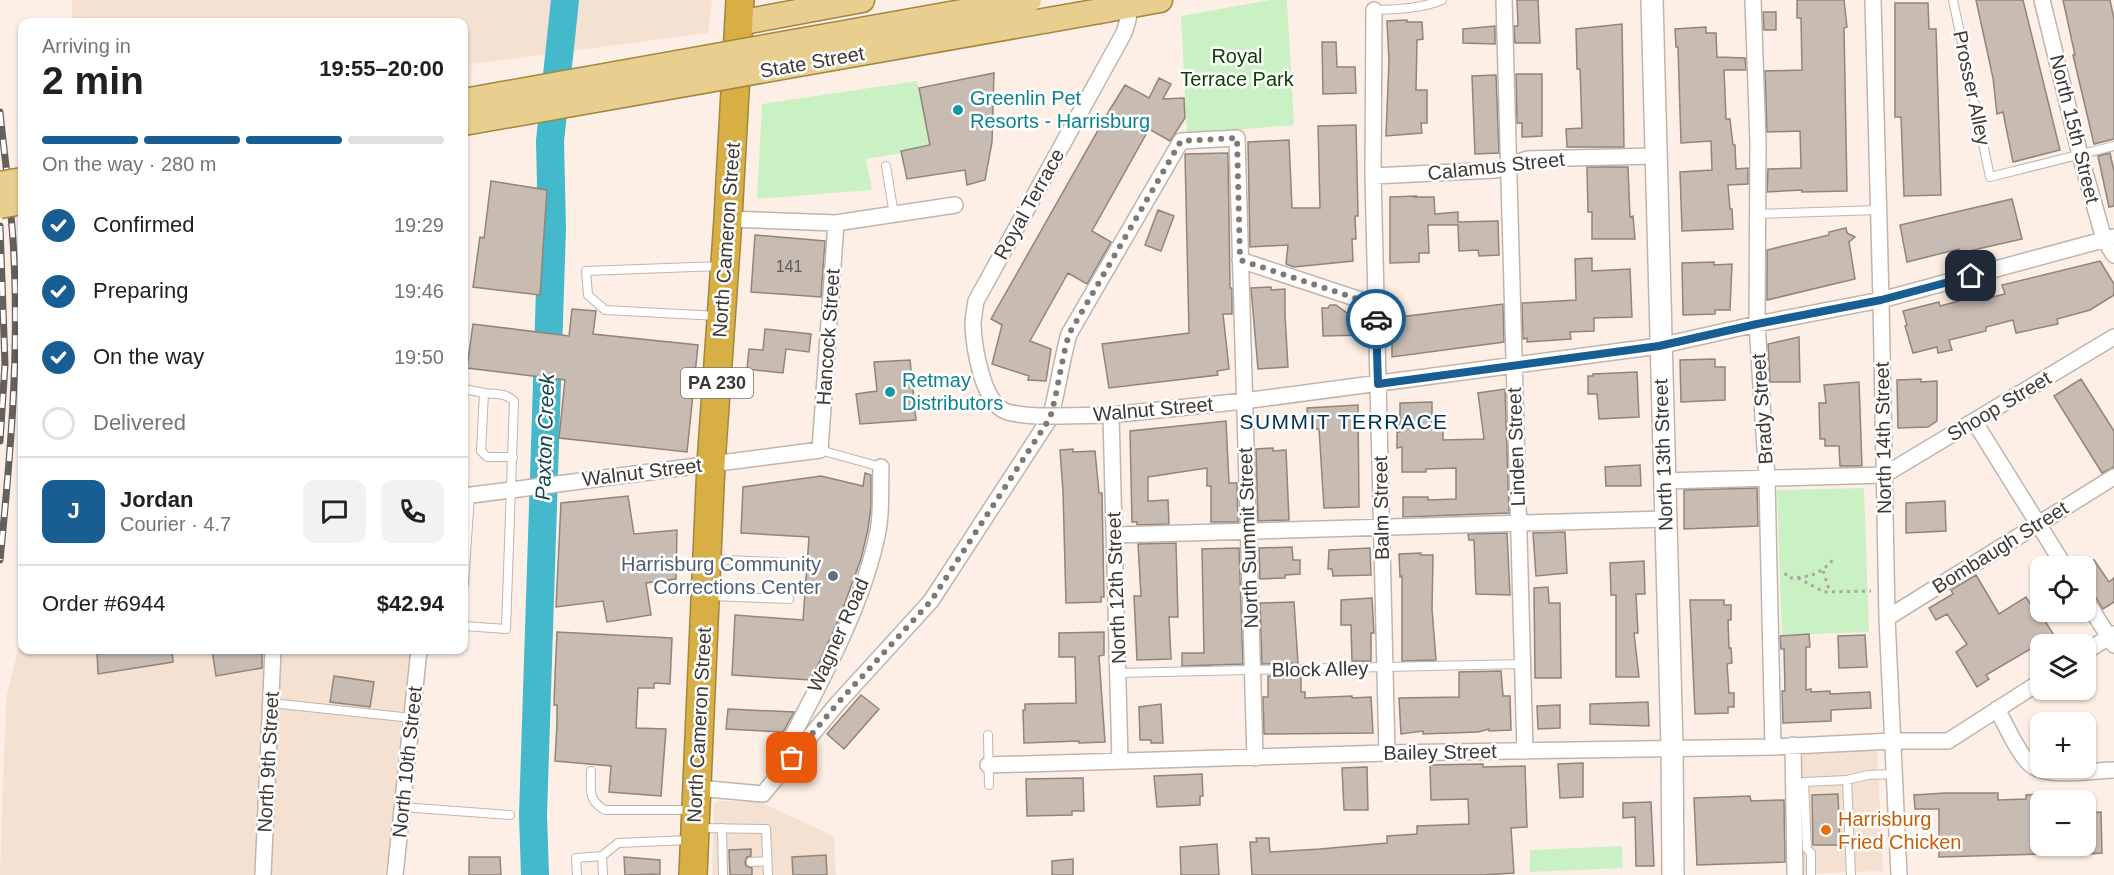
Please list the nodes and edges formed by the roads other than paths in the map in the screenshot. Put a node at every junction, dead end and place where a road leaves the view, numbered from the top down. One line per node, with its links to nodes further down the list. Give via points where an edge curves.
1 (862, 0): 13 (main road)
2 (1029, 0): 14 (main road, State Street, bridge)
3 (1160, 0): 11 (main road, State Street)
4 (1442, 0): 12 (lane, via 1415,8)
5 (1504, 0): 19 (street, Linden Street)
6 (1652, 0): 18 (main road, North 13th Street)
7 (1753, 0): 28 (street, Brady Street)
8 (1873, 0): 27 (street, North 14th Street)
9 (1953, 0): 17 (lane, Prosser Alley, via 1990,177)
10 (2042, 0): 17 (street, North 15th Street)
11 (1130, 3): 15 (main road, State Street, bridge); 47 (street, Royal Terrace, via 1124,33 976,301 973,324 981,374 992,398)
12 (1374, 10): 21 (street, Balm Street)
13 (739, 11): 30 (highway, North Cameron Street / PA 230)
14 (468, 100)
15 (468, 122)
16 (2114, 146): 17 (lane)
17 (2080, 155): 32 (street, North 15th Street)
18 (1655, 156): 19 (street, Calamus Street, via 1527,159); 41 (main road, North 13th Street)
19 (1508, 164): 21 (street, Calamus Street, via 1496,170); 42 (street, Linden Street)
20 (886, 166): 29 (lane)
21 (1373, 176): 37 (street, Balm Street)
22 (18, 181): 23 (main road, bridge)
23 (0, 184)
24 (18, 203): 26 (main road, bridge)
25 (955, 205): 29 (street)
26 (0, 206)
27 (1879, 210): 28 (lane); 36 (street, North 14th Street)
28 (1758, 214): 39 (street, Brady Street)
29 (894, 215): 31 (street)
30 (728, 219): 31 (street); 35 (highway, North Cameron Street / PA 230)
31 (836, 224): 51 (street, Hancock Street)
32 (2109, 238): 33 (street, North 15th Street); 36 (street, Walnut Street)
33 (2114, 255)
34 (1240, 260): 37 (street); 46 (street, North Summit Street); 49 (street, North Summit Street, via 1237,138 1181,141 1069,334)
35 (725, 266): 38 (highway, North Cameron Street / PA 230); 38 (lane, via 586,271 588,294 605,310)
36 (1881, 300): 39 (street, Walnut Street); 55 (street, North 14th Street)
37 (1376, 305): 43 (street, Balm Street)
38 (721, 316): 53 (highway, North Cameron Street / PA 230)
39 (1757, 324): 41 (street, Walnut Street); 57 (street, Brady Street)
40 (2114, 337): 50 (street, Shoop Street)
41 (1659, 346): 42 (street, Walnut Street); 58 (main road, North 13th Street)
42 (1513, 366): 43 (street, Walnut Street); 62 (street, Linden Street)
43 (1378, 384): 46 (street, Walnut Street); 64 (street, Balm Street)
44 (468, 390): 45 (lane)
45 (484, 393): 52 (lane, via 509,396 514,401); 52 (lane, via 481,451 487,457)
46 (1245, 401): 48 (street, Walnut Street); 65 (street, North Summit Street)
47 (1004, 411): 49 (street, Walnut Street)
48 (1111, 415): 49 (street, Walnut Street); 66 (street, North 12th Street)
49 (1049, 417): 102 (street, via 931,601 837,704)
50 (1974, 421): 55 (street, Shoop Street); 63 (street)
51 (820, 450): 53 (street, Walnut Street); 54 (lane)
52 (513, 457): 59 (lane)
53 (711, 464): 59 (street, Walnut Street); 68 (highway, North Cameron Street / PA 230)
54 (881, 467): 102 (street, Wagner Road, via 879,530 860,595)
55 (1884, 475): 57 (street); 73 (street, North 14th Street)
56 (2114, 477): 63 (street, Bombaugh Street)
57 (1767, 480): 58 (street); 91 (street, Brady Street)
58 (1664, 481): 61 (main road, North 13th Street)
59 (512, 489): 60 (street, Walnut Street); 74 (lane, via 506,629)
60 (468, 495)
61 (1665, 519): 62 (street); 90 (main road, North 13th Street)
62 (1518, 523): 64 (street); 79 (street, Linden Street)
63 (2038, 523): 67 (street); 73 (street, Bombaugh Street)
64 (1381, 527): 65 (street); 80 (street, Balm Street)
65 (1248, 531): 66 (street); 81 (street, North Summit Street)
66 (1114, 535): 82 (street, North 12th Street)
67 (2058, 556)
68 (707, 559): 69 (lane); 70 (highway, North Cameron Street / PA 230)
69 (790, 563)
70 (705, 596): 71 (lane); 105 (highway, North Cameron Street / PA 230)
71 (789, 599)
72 (2096, 615): 75 (street)
73 (1887, 618): 88 (street, North 14th Street)
74 (468, 626)
75 (2112, 639): 76 (street)
76 (2096, 647)
77 (273, 654): 84 (street, North 9th Street)
78 (419, 654): 86 (street, North 10th Street)
79 (1522, 664): 80 (lane, Block Alley); 92 (street, Linden Street)
80 (1385, 667): 81 (lane, Block Alley); 93 (street, Balm Street)
81 (1252, 670): 82 (lane, Block Alley); 94 (street, North Summit Street)
82 (1118, 673): 95 (street, North 12th Street)
83 (2030, 688): 85 (street, Bailey Street)
84 (271, 703): 86 (lane); 110 (street, North 9th Street)
85 (1997, 709): 88 (street, Bailey Street, via 1948,741); 97 (street, via 2029,764 2037,769 2051,773)
86 (412, 718): 103 (street, North 10th Street)
87 (988, 735): 96 (lane)
88 (1892, 741): 89 (street, Bailey Street); 99 (street, North 14th Street)
89 (1793, 746): 91 (street, Bailey Street); 118 (street)
90 (1672, 747): 91 (street, Bailey Street); 92 (street, Bailey Street); 117 (main road, North 13th Street)
91 (1773, 747)
92 (1525, 751): 93 (street, Bailey Street)
93 (1387, 753): 94 (street, Bailey Street)
94 (1255, 758): 95 (street, Bailey Street)
95 (1120, 761): 96 (street, Bailey Street)
96 (988, 765): 101 (lane)
97 (2110, 768)
98 (591, 771): 105 (lane, via 590,796 605,810)
99 (1894, 774): 100 (lane); 121 (street, North 14th Street)
100 (1847, 780): 119 (lane, via 1804,782); 120 (lane)
101 (989, 784)
102 (763, 794): 105 (street)
103 (402, 807): 104 (lane); 111 (street, North 10th Street)
104 (510, 815)
105 (695, 817): 106 (lane); 107 (lane, via 618,843); 114 (highway, North Cameron Street / PA 230)
106 (722, 828): 108 (lane, via 766,829); 115 (lane, via 726,862)
107 (602, 856): 112 (lane, via 576,858); 113 (lane)
108 (767, 861): 109 (lane); 116 (lane)
109 (752, 862)
110 (263, 875)
111 (395, 875)
112 (577, 875)
113 (603, 875)
114 (693, 875)
115 (723, 875)
116 (768, 875)
117 (1673, 875)
118 (1795, 875)
119 (1811, 875)
120 (1851, 875)
121 (1899, 875)

